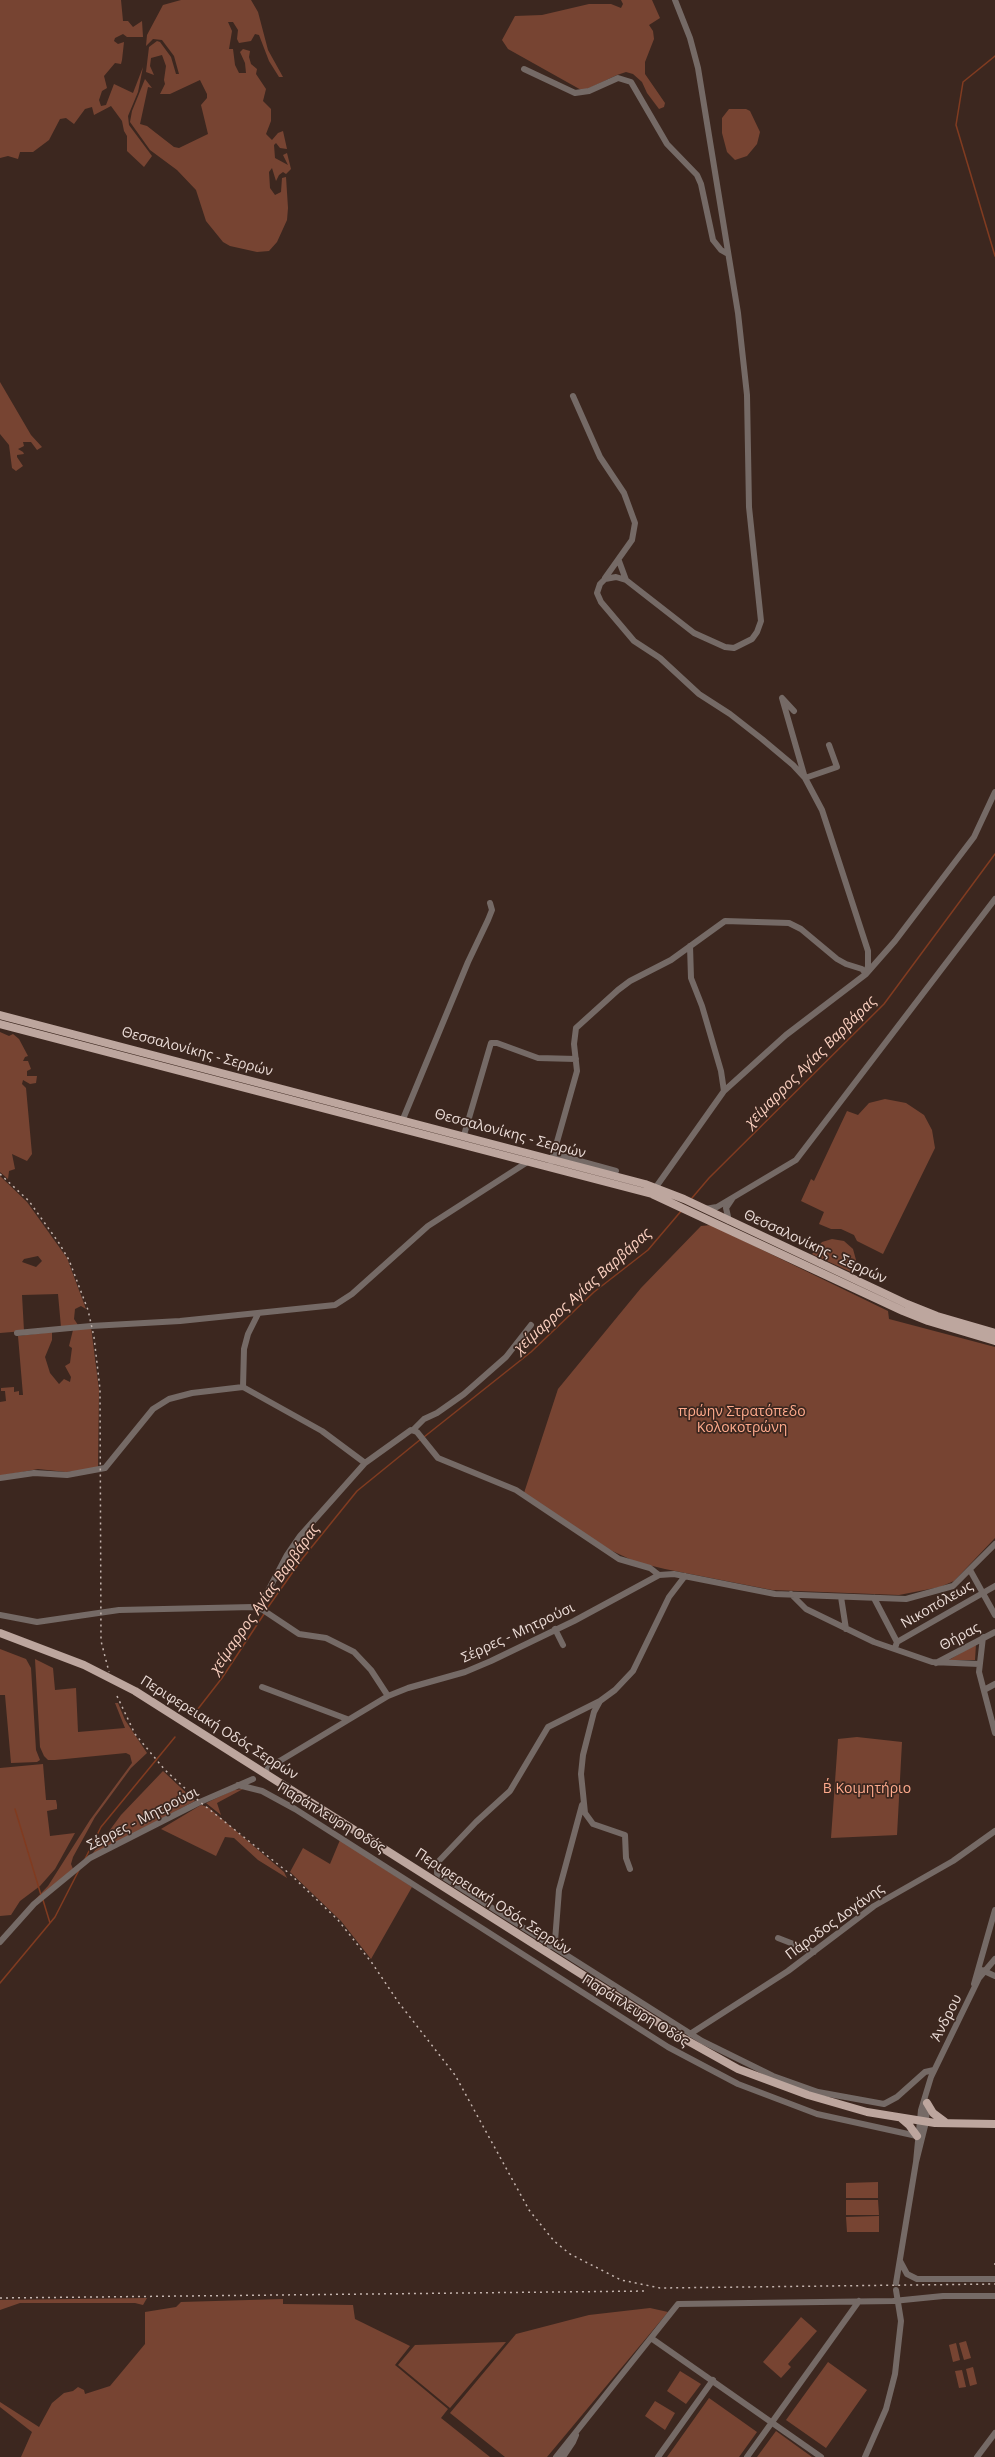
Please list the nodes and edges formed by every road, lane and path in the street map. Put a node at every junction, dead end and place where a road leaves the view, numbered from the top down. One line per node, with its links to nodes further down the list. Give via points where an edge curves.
1 (675, 0): 3 (street, via 690,38 698,68)
2 (524, 69): 3 (street, via 575,92 589,91 618,78 631,82 667,144 697,175 712,240)
3 (728, 254): 7 (street, via 738,313 747,395 750,507 762,621 758,632 744,644 734,648 717,645 670,616)
4 (573, 396): 5 (street, via 600,457 624,493 635,523 632,540)
5 (619, 561): 6 (street); 7 (street)
6 (604, 579): 7 (street, via 616,577); 10 (street, via 598,588 598,598 634,641 660,658 694,690 762,738)
7 (626, 580)
8 (794, 711): 10 (street, via 782,698)
9 (829, 745): 10 (street, via 837,767)
10 (805, 778): 15 (street, via 822,810 868,951)
11 (995, 792): 15 (street, via 974,836 895,941)
12 (995, 899): 27 (street, via 796,1160)
13 (490, 903): 20 (street, via 492,910 488,920)
14 (690, 946): 15 (street, via 724,921 788,923 801,929 837,959 862,968); 18 (street, via 671,960 630,981 579,1023 574,1037); 19 (street, via 691,978 721,1071)
15 (866, 974): 19 (street, via 786,1035)
16 (0, 1015): 20 (main road, Θεσσαλονίκης - Σερρών)
17 (0, 1024): 23 (main road, Θεσσαλονίκης - Σερρών)
18 (576, 1059): 21 (street, via 538,1058 492,1042 489,1045); 22 (street, via 577,1071)
19 (724, 1091): 25 (street)
20 (403, 1119): 21 (main road, Θεσσαλονίκης - Σερρών)
21 (464, 1135): 22 (main road, Θεσσαλονίκης - Σερρών)
22 (552, 1159): 23 (main road, Θεσσαλονίκης - Σερρών); 24 (main road, Θεσσαλονίκης - Σερρών)
23 (531, 1160): 30 (street, via 419,1232 342,1301 328,1307)
24 (615, 1176): 25 (main road, Θεσσαλονίκης - Σερρών); 26 (main road, Θεσσαλονίκης - Σερρών)
25 (656, 1188): 26 (main road, Θεσσαλονίκης - Σερρών)
26 (668, 1196): 28 (main road, Θεσσαλονίκης - Σερρών)
27 (737, 1196): 28 (street, via 714,1208); 29 (street, via 727,1207)
28 (701, 1210): 29 (main road, Θεσσαλονίκης - Σερρών); 33 (main road, Θεσσαλονίκης - Σερρών, via 903,1311)
29 (729, 1221): 33 (main road, Θεσσαλονίκης - Σερρών, via 923,1311)
30 (258, 1314): 32 (street); 34 (street, via 244,1349)
31 (531, 1325): 35 (street, via 506,1357 464,1394 424,1419)
32 (17, 1333)
33 (995, 1339)
34 (243, 1387): 36 (street, via 322,1431); 37 (street, via 169,1398 153,1409 109,1466 99,1471 67,1475 34,1473)
35 (416, 1431): 36 (street, via 403,1434); 40 (street, via 438,1458 516,1490 619,1559 650,1568)
36 (365, 1463): 48 (street, via 293,1545)
37 (0, 1478)
38 (994, 1548): 39 (street, Σέρρες - Μητρούσι)
39 (970, 1570): 43 (street); 47 (street, Σέρρες - Μητρούσι, via 956,1584 943,1590 906,1599)
40 (658, 1575): 41 (street, Σέρρες - Μητρούσι); 52 (street, Σέρρες - Μητρούσι)
41 (684, 1576): 44 (street, Σέρρες - Μητρούσι, via 767,1592); 65 (street, via 669,1597 633,1671)
42 (995, 1586): 43 (street, Νικοπόλεως)
43 (983, 1593): 51 (street); 58 (street, Νικοπόλεως)
44 (791, 1594): 45 (street, Σέρρες - Μητρούσι); 49 (street)
45 (808, 1595): 46 (street, Σέρρες - Μητρούσι); 49 (street, via 803,1600)
46 (841, 1597): 47 (street, Σέρρες - Μητρούσι); 53 (street)
47 (874, 1598): 58 (street)
48 (261, 1609): 50 (street, via 239,1606 119,1610 37,1622); 64 (street, via 299,1634 326,1638 354,1652 371,1670)
49 (806, 1609): 53 (street)
50 (0, 1615)
51 (995, 1615)
52 (555, 1629): 57 (street); 64 (street, Σέρρες - Μητρούσι, via 465,1672)
53 (846, 1629): 58 (street, via 883,1645)
54 (995, 1632): 56 (street, Θήρας)
55 (0, 1633): 88 (main road, Περιφερειακή Οδός Σερρών, via 84,1665 135,1691 706,2052 738,2069 808,2095 856,2110)
56 (983, 1637): 59 (street, Θήρας); 60 (street)
57 (564, 1645)
58 (896, 1645): 59 (street)
59 (936, 1663): 60 (street)
60 (979, 1664): 63 (street)
61 (995, 1684): 63 (street)
62 (262, 1687): 66 (street)
63 (984, 1690): 67 (street)
64 (388, 1696): 66 (street, Σέρρες - Μητρούσι)
65 (600, 1701): 71 (street, via 594,1712 583,1755); 77 (street, via 548,1727 510,1792 472,1826 435,1868 443,1878)
66 (347, 1719): 68 (street, Σέρρες - Μητρούσι)
67 (995, 1732)
68 (268, 1768)
69 (253, 1779): 70 (street, Σέρρες - Μητρούσι)
70 (238, 1785): 76 (street, Σέρρες - Μητρούσι, via 90,1858 34,1904); 92 (street, Παράπλευρη Οδός, via 262,1791 295,1809 662,2043 738,2084 816,2114)
71 (582, 1804): 73 (street, via 593,1824 625,1836 626,1858); 77 (street, via 559,1890 555,1941)
72 (995, 1831): 78 (street, Πάροδος Δογάνης, via 949,1864 874,1906)
73 (630, 1869)
74 (995, 1910): 80 (street)
75 (778, 1938): 78 (street)
76 (0, 1942)
77 (550, 1946): 84 (street)
78 (814, 1952): 84 (street, Πάροδος Δογάνης)
79 (995, 1959): 81 (street, Άνδρου)
80 (978, 1968): 81 (street); 83 (street)
81 (984, 1971): 82 (street); 83 (street, Άνδρου)
82 (995, 1976)
83 (969, 2001): 85 (street, Άνδρου)
84 (690, 2034): 85 (street, via 724,2054 773,2076 818,2092 881,2104 887,2104 925,2072)
85 (934, 2070): 86 (street, Άνδρου)
86 (927, 2092): 87 (street); 89 (street, Άνδρου, via 921,2106)
87 (927, 2103): 89 (street); 90 (main road, via 933,2113)
88 (901, 2118): 89 (main road, Περιφερειακή Οδός Σερρών); 92 (main road)
89 (922, 2121): 90 (main road, Περιφερειακή Οδός Σερρών); 92 (street); 93 (street)
90 (948, 2124): 91 (main road, Περιφερειακή Οδός Σερρών)
91 (995, 2124)
92 (917, 2136): 93 (street)
93 (916, 2162): 94 (street)
94 (900, 2261): 95 (street, via 907,2274 918,2280); 98 (street)
95 (995, 2279)
96 (995, 2296): 98 (street, via 943,2296)
97 (859, 2301): 98 (street); 99 (street, via 678,2304); 101 (street)
98 (896, 2301): 109 (street, via 901,2321 895,2374 886,2409)
99 (652, 2338): 100 (street); 102 (street)
100 (713, 2380): 101 (street); 106 (street)
101 (772, 2422): 107 (street); 108 (street)
102 (576, 2432): 104 (street); 105 (street)
103 (995, 2433): 110 (street)
104 (556, 2457)
105 (563, 2457)
106 (658, 2457)
107 (747, 2457)
108 (821, 2457)
109 (864, 2457)
110 (977, 2457)

